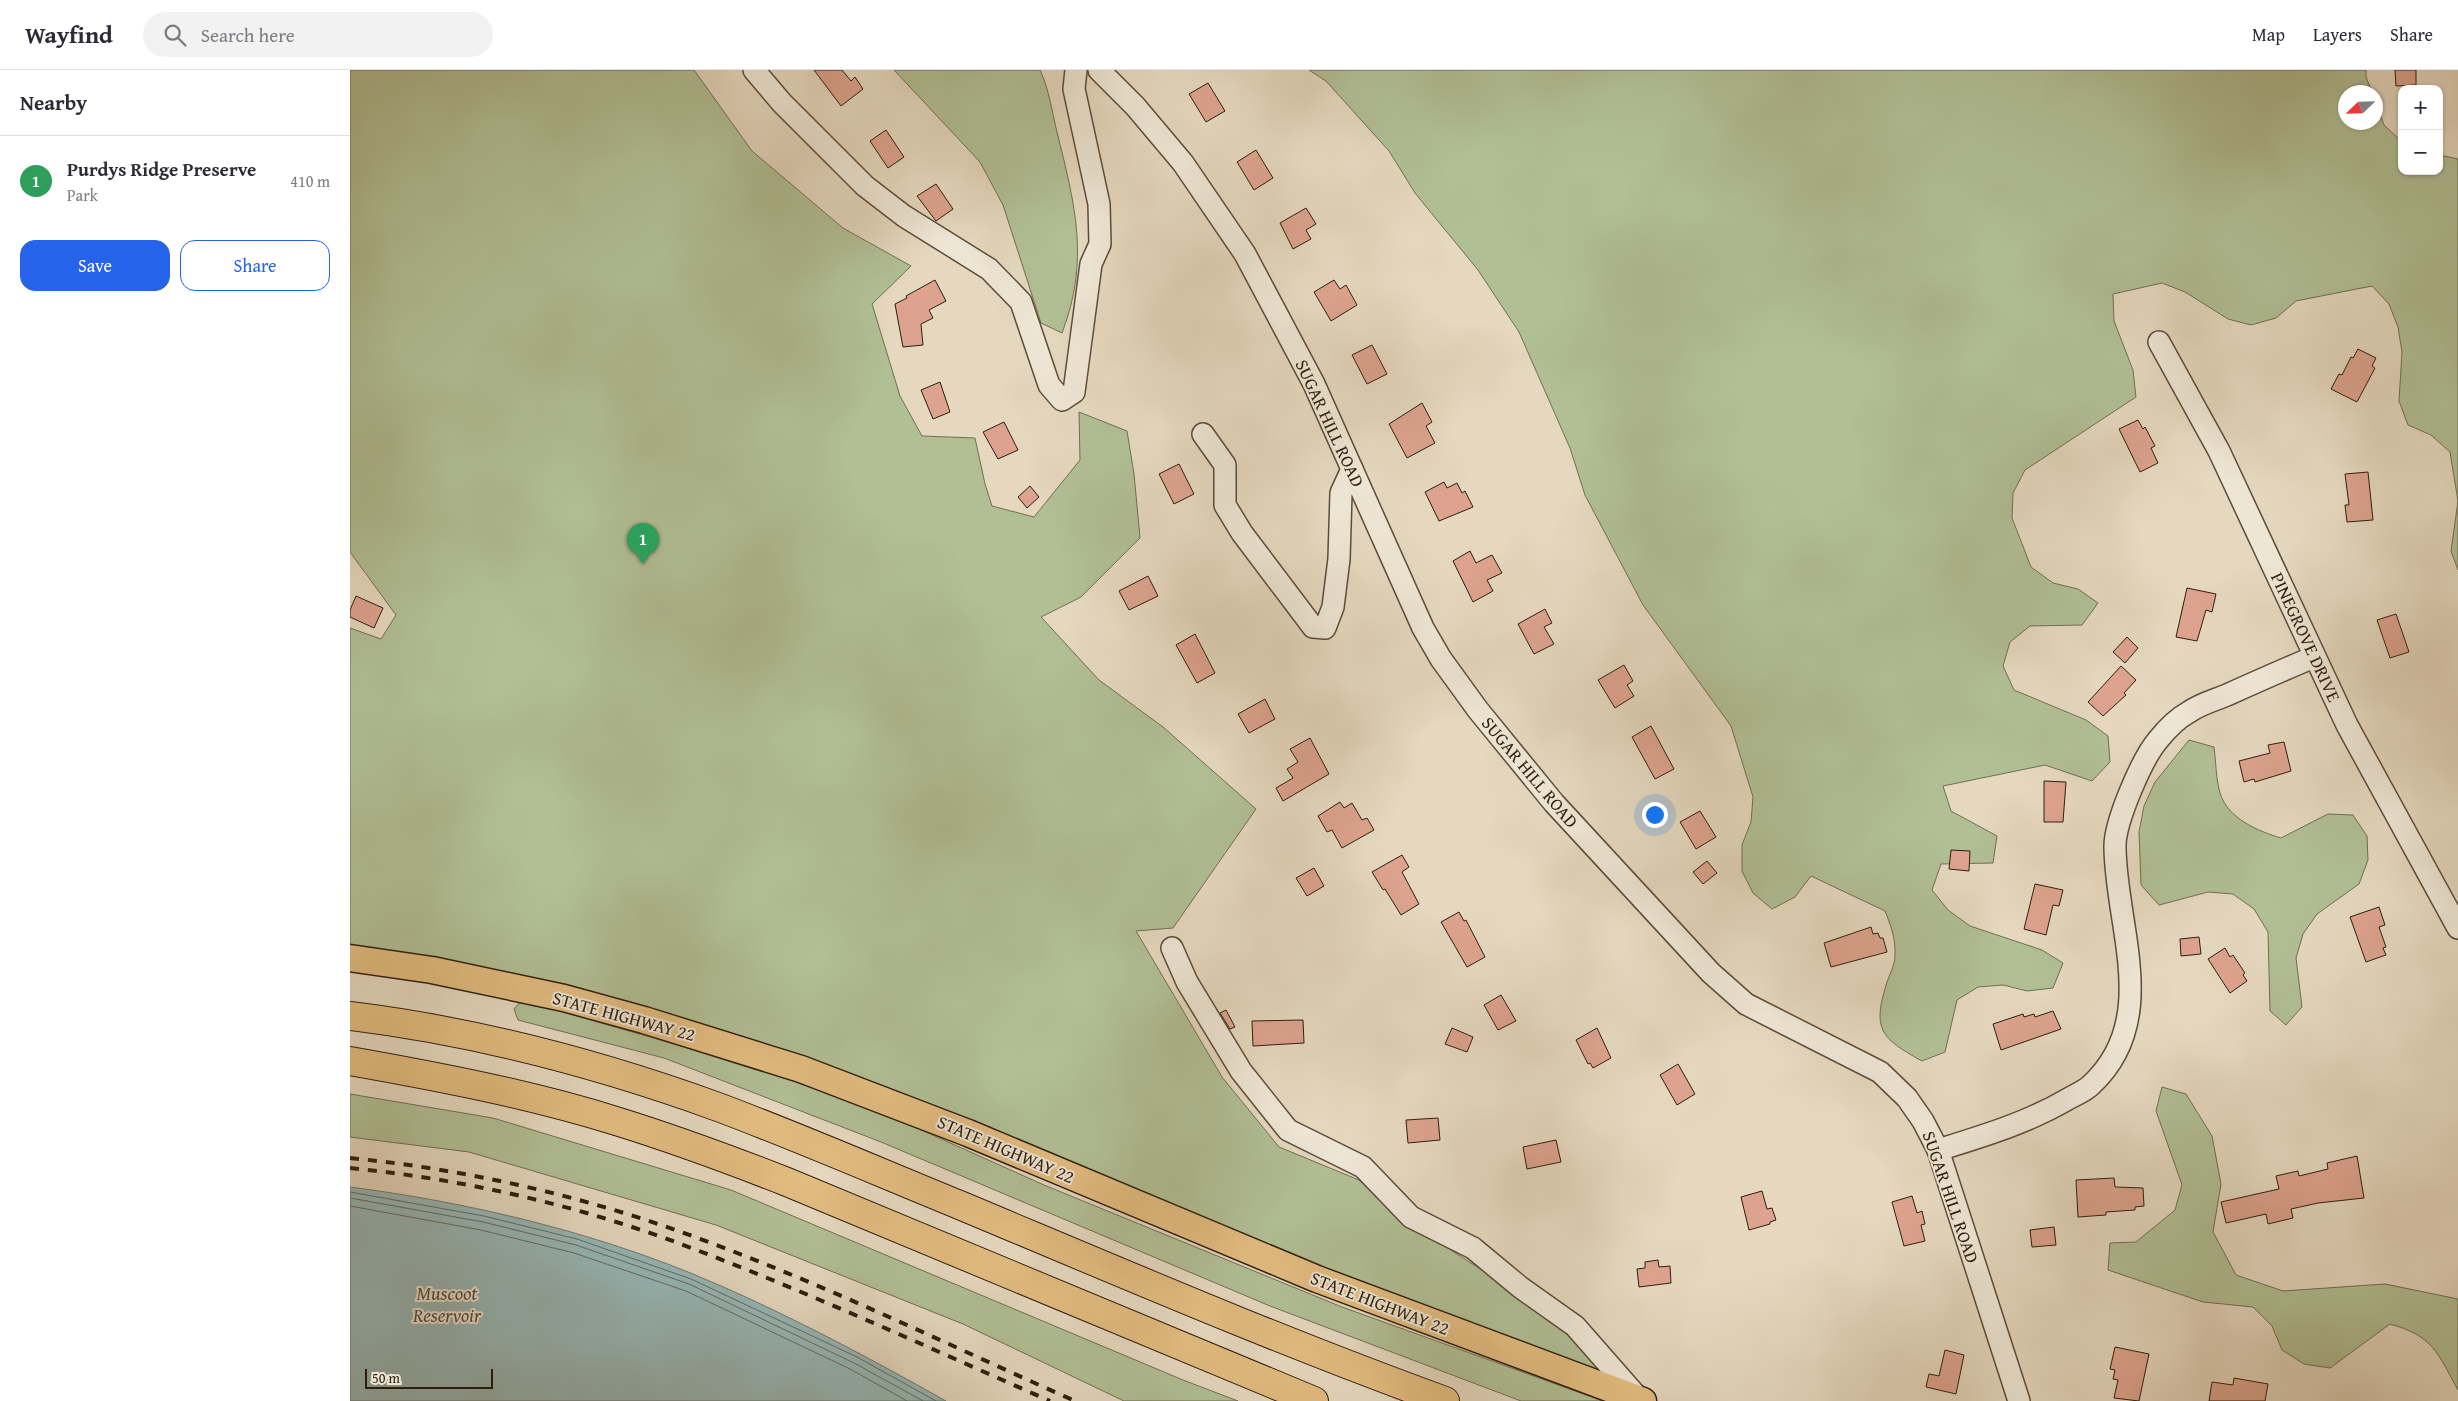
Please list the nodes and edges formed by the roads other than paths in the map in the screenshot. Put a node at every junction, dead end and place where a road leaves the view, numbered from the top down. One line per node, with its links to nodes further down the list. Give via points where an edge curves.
1 (754, 70): 2 (street, via 782,103 865,186 904,216 989,269 1022,302 1049,385 1062,400 1074,392 1091,264 1100,244 1099,204 1074,89)
2 (1076, 70)
3 (1099, 70): 6 (street, SUGAR HILL ROAD, via 1135,106 1182,163 1245,254 1314,384)
4 (2159, 342): 7 (street, PINEGROVE DRIVE, via 2219,451)
5 (1203, 434): 6 (street, via 1225,465 1225,505 1314,627 1325,628 1333,607 1339,559 1341,493)
6 (1352, 469): 13 (street, SUGAR HILL ROAD, via 1422,628 1478,710 1554,803 1710,973 1746,1004 1880,1072 1907,1098)
7 (2314, 657): 8 (street, PINEGROVE DRIVE); 13 (street, via 2189,712 2158,740 2142,762 2115,845 2117,887 2130,964 2129,1010 2116,1056 2090,1086 2049,1110 2020,1124)
8 (2458, 928)
9 (1172, 948): 14 (street, via 1187,982 1241,1072 1288,1130 1362,1167 1411,1217 1473,1248 1575,1326)
10 (350, 958): 14 (main road, STATE HIGHWAY 22, via 432,970 564,998 801,1069 968,1133 1317,1279)
11 (350, 1016): 16 (highway, via 448,1032 539,1053 628,1077 716,1107 804,1140 1272,1335)
12 (350, 1061): 15 (highway, via 528,1097 615,1120 701,1149 788,1182)
13 (1938, 1150): 17 (street, SUGAR HILL ROAD)
14 (1641, 1400)
15 (1314, 1401)
16 (1445, 1401)
17 (2019, 1401)

